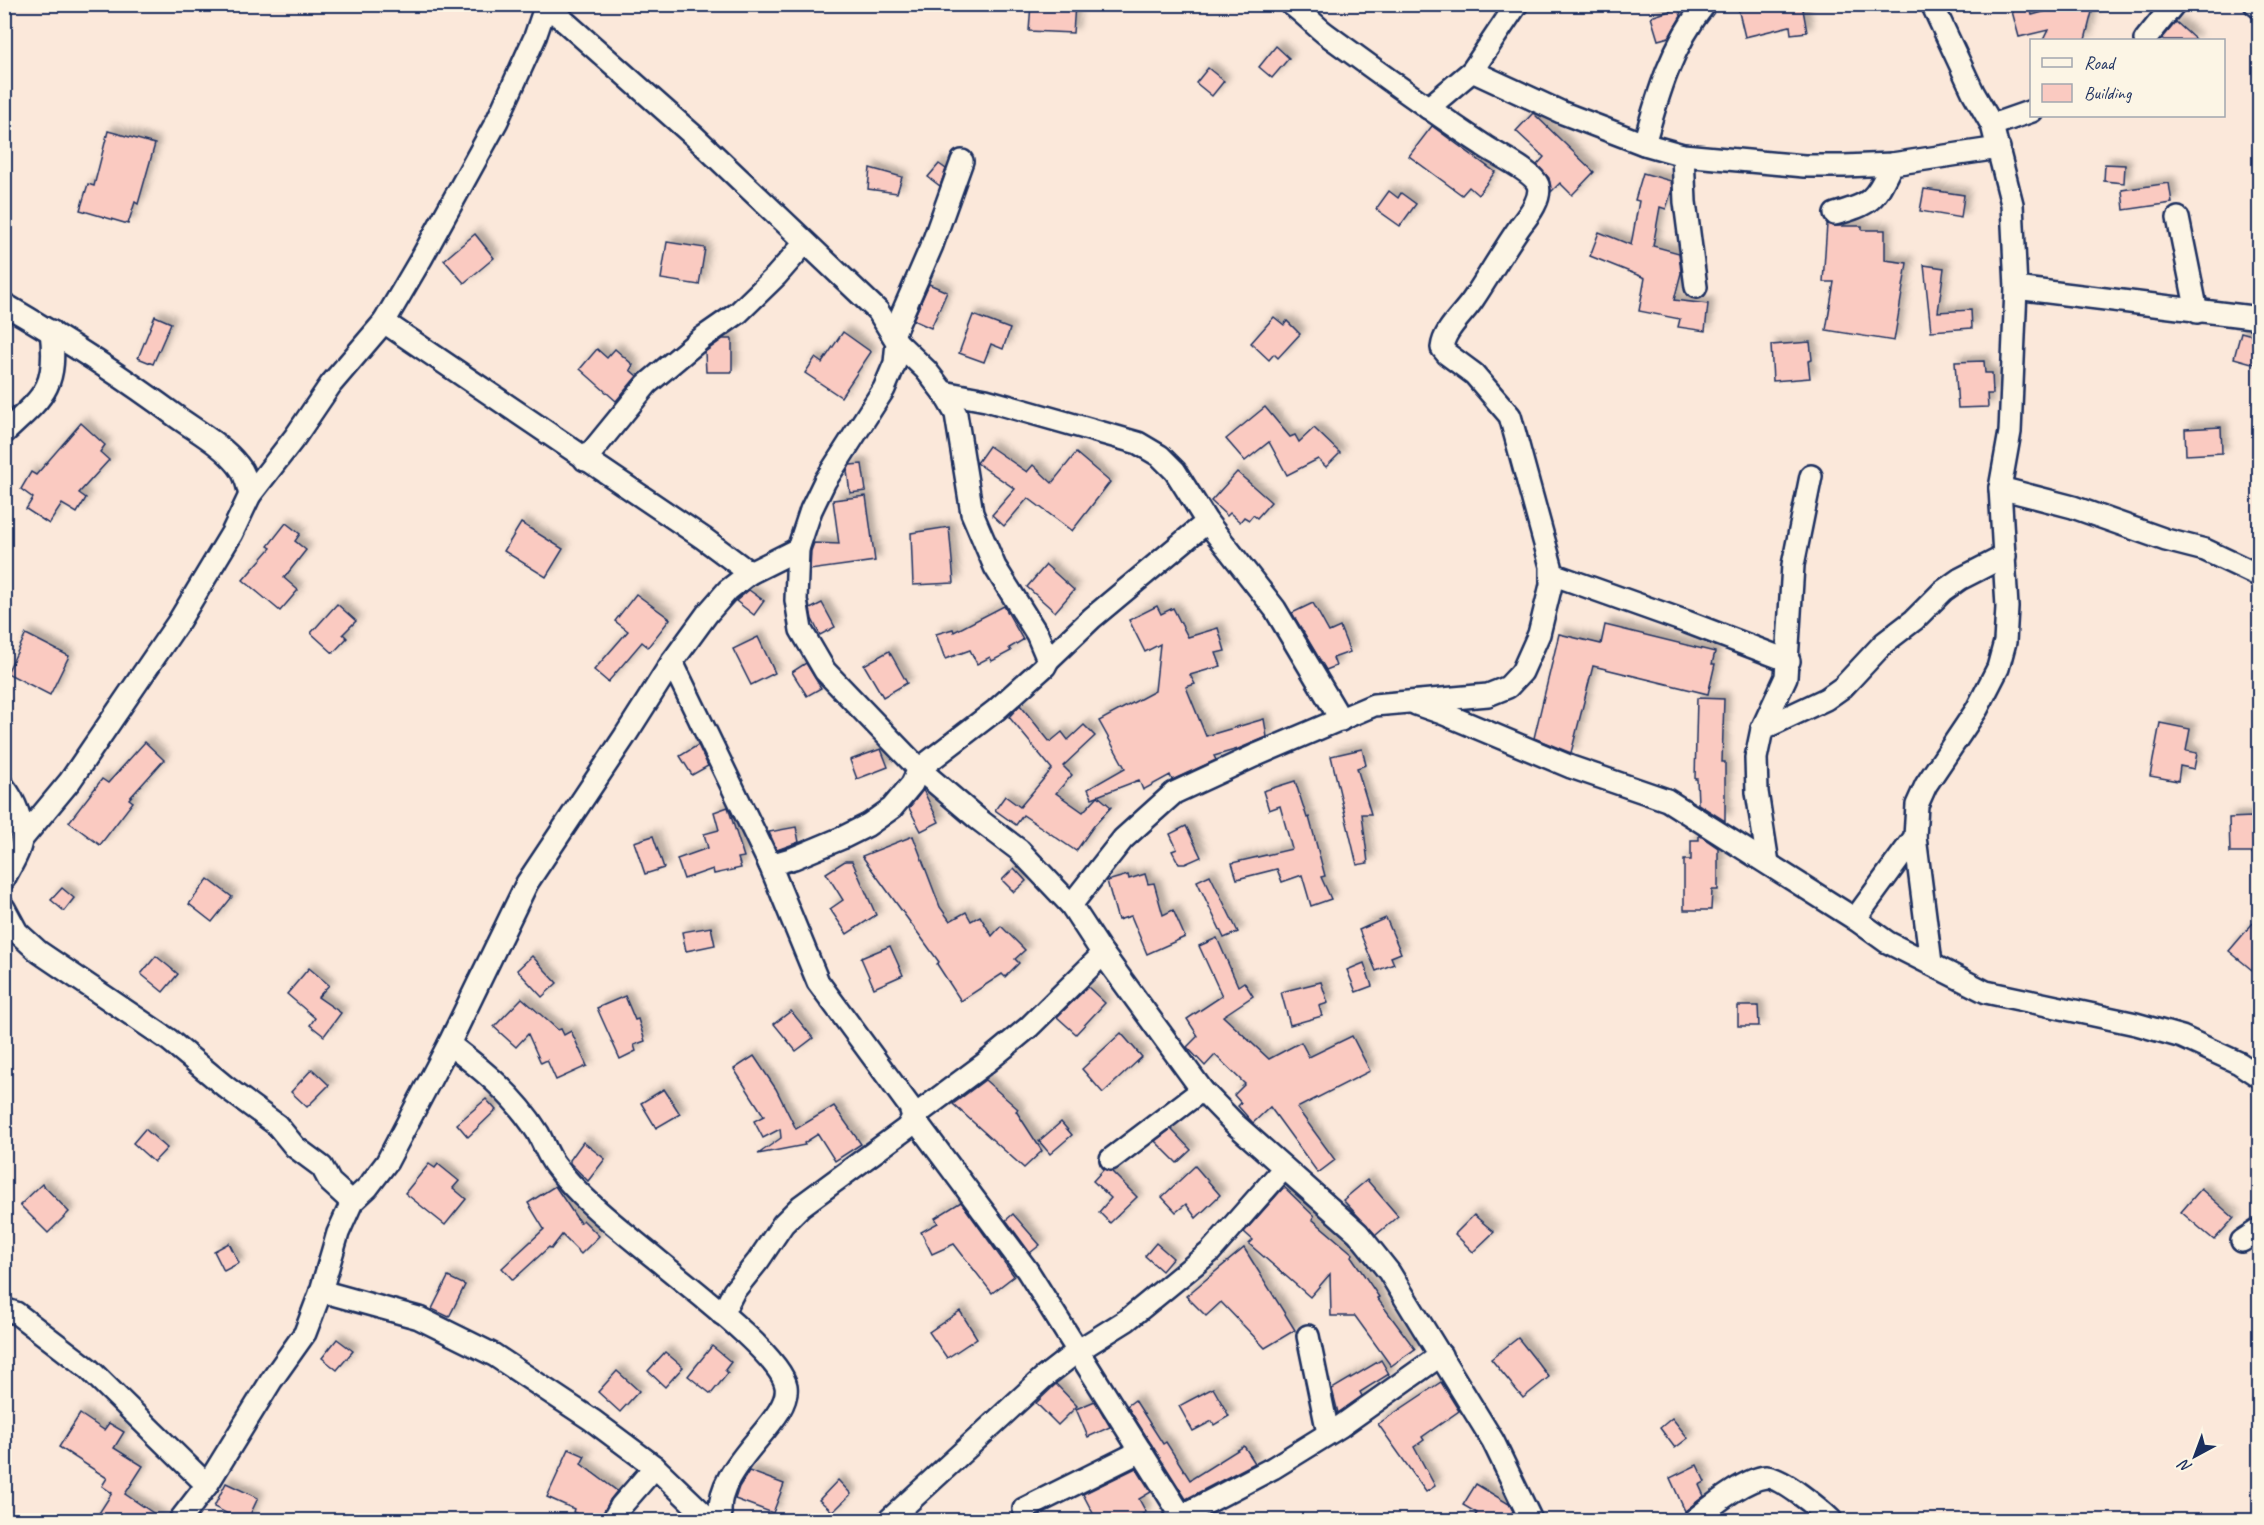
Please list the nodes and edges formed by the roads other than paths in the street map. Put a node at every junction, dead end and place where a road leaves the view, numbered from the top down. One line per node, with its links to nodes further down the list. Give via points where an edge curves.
1 (1291, 4): 11 (street)
2 (1517, 4): 10 (street)
3 (1705, 4): 14 (street, via 1672,59)
4 (1932, 4): 13 (street)
5 (2174, 4): 9 (street)
6 (2255, 4): 8 (street)
7 (545, 5): 21 (street, via 694,136); 27 (street, via 535,37 496,121)
8 (2259, 8)
9 (2146, 39)
10 (1472, 71): 11 (street); 14 (street, via 1563,113)
11 (1428, 108): 42 (street, via 1519,168 1538,185 1539,194 1528,216 1442,348 1474,375 1510,416)
12 (2030, 111): 13 (street)
13 (1992, 125): 15 (street)
14 (1644, 144): 16 (street)
15 (1999, 148): 18 (street); 23 (street, via 2012,204)
16 (1683, 155): 18 (street, via 1804,166); 22 (street)
17 (962, 161): 29 (street)
18 (1892, 164): 19 (street, via 1871,201)
19 (1835, 214)
20 (2178, 218): 25 (street)
21 (805, 243): 29 (street, via 878,311); 33 (street, via 738,313 647,384)
22 (1696, 287)
23 (2016, 288): 25 (street); 36 (street, via 2010,432)
24 (4, 304): 28 (street)
25 (2197, 312): 26 (street)
26 (2259, 318)
27 (384, 322): 33 (street); 34 (street, via 331,384)
28 (51, 331): 31 (street, via 54,358 50,381 36,403); 32 (street)
29 (895, 339): 30 (street); 39 (street, via 895,363 884,389 825,481)
30 (944, 392): 38 (street, via 1138,443 1175,471); 44 (street, via 956,414 972,513 995,567 1037,634)
31 (4, 433)
32 (224, 450): 34 (street, via 257,463); 37 (street, via 246,478)
33 (585, 460): 41 (street)
34 (274, 463): 37 (street)
35 (1811, 476): 45 (street, via 1793,565)
36 (2000, 489): 40 (street); 43 (street, via 2073,507 2166,540 2205,549)
37 (249, 495): 53 (street, via 232,533 180,621 70,781)
38 (1207, 522): 44 (street); 48 (street, via 1275,609)
39 (798, 549): 41 (street); 50 (street, via 796,600 801,630 825,671)
40 (2005, 556): 49 (street, via 1943,591 1835,693); 52 (street, via 2005,642 1998,668 1977,709 1926,785 1917,806)
41 (750, 573): 46 (street, via 728,590)
42 (1552, 574): 45 (street); 47 (street, via 1539,634 1515,681 1488,695)
43 (2259, 576)
44 (1048, 660): 50 (street, via 996,710)
45 (1789, 661): 49 (street, via 1782,688)
46 (672, 662): 55 (street); 62 (street, via 527,883)
47 (1409, 702): 48 (street, via 1374,705); 54 (street, via 1571,767 1667,800)
48 (1341, 720): 57 (street, via 1174,793 1123,839)
49 (1762, 729): 54 (street, via 1756,758 1757,792)
50 (919, 769): 55 (street, via 904,795 868,825 815,850); 57 (street, via 1019,850)
51 (4, 787): 53 (street, via 19,816)
52 (1916, 837): 59 (street); 61 (street)
53 (21, 840): 56 (street)
54 (1767, 863): 59 (street)
55 (770, 865): 65 (street, via 818,982 910,1107)
56 (4, 879)
57 (1071, 905): 60 (street)
58 (4, 908): 68 (street, via 17,932 39,952 169,1040 277,1125)
59 (1856, 919): 61 (street, via 1887,942)
60 (1103, 954): 64 (street); 65 (street, via 1029,1027)
61 (1931, 963): 63 (street, via 1986,992 2182,1037 2239,1063)
62 (449, 1044): 68 (street, via 387,1162); 73 (street, via 491,1076 515,1102 570,1183)
63 (2259, 1077)
64 (1202, 1090): 66 (street); 67 (street)
65 (913, 1117): 73 (street, via 907,1128 783,1224); 75 (street, via 1028,1270)
66 (1112, 1159)
67 (1284, 1168): 75 (street, via 1210,1252 1127,1320); 76 (street, via 1358,1233 1389,1272)
68 (352, 1202): 71 (street, via 338,1233)
69 (2259, 1229): 70 (street)
70 (2242, 1241)
71 (321, 1291): 79 (street, via 419,1318 494,1355); 80 (street, via 305,1332)
72 (4, 1309): 80 (street, via 16,1313 89,1369)
73 (722, 1314): 86 (street, via 781,1371 786,1388 778,1414 726,1485 719,1512)
74 (1308, 1336): 77 (street)
75 (1079, 1350): 78 (street); 87 (street, via 987,1427)
76 (1441, 1355): 77 (street); 88 (street, via 1493,1441)
77 (1328, 1432): 82 (street, via 1273,1468)
78 (1141, 1451): 81 (street); 82 (street)
79 (655, 1467): 84 (street); 85 (street)
80 (207, 1485): 83 (street)
81 (1024, 1509)
82 (1180, 1519)
83 (180, 1521)
84 (613, 1521)
85 (710, 1521)
86 (721, 1521)
87 (890, 1521)
88 (1531, 1521)
89 (1694, 1521): 90 (street, via 1744,1485 1766,1477 1780,1480)
90 (1831, 1521)

